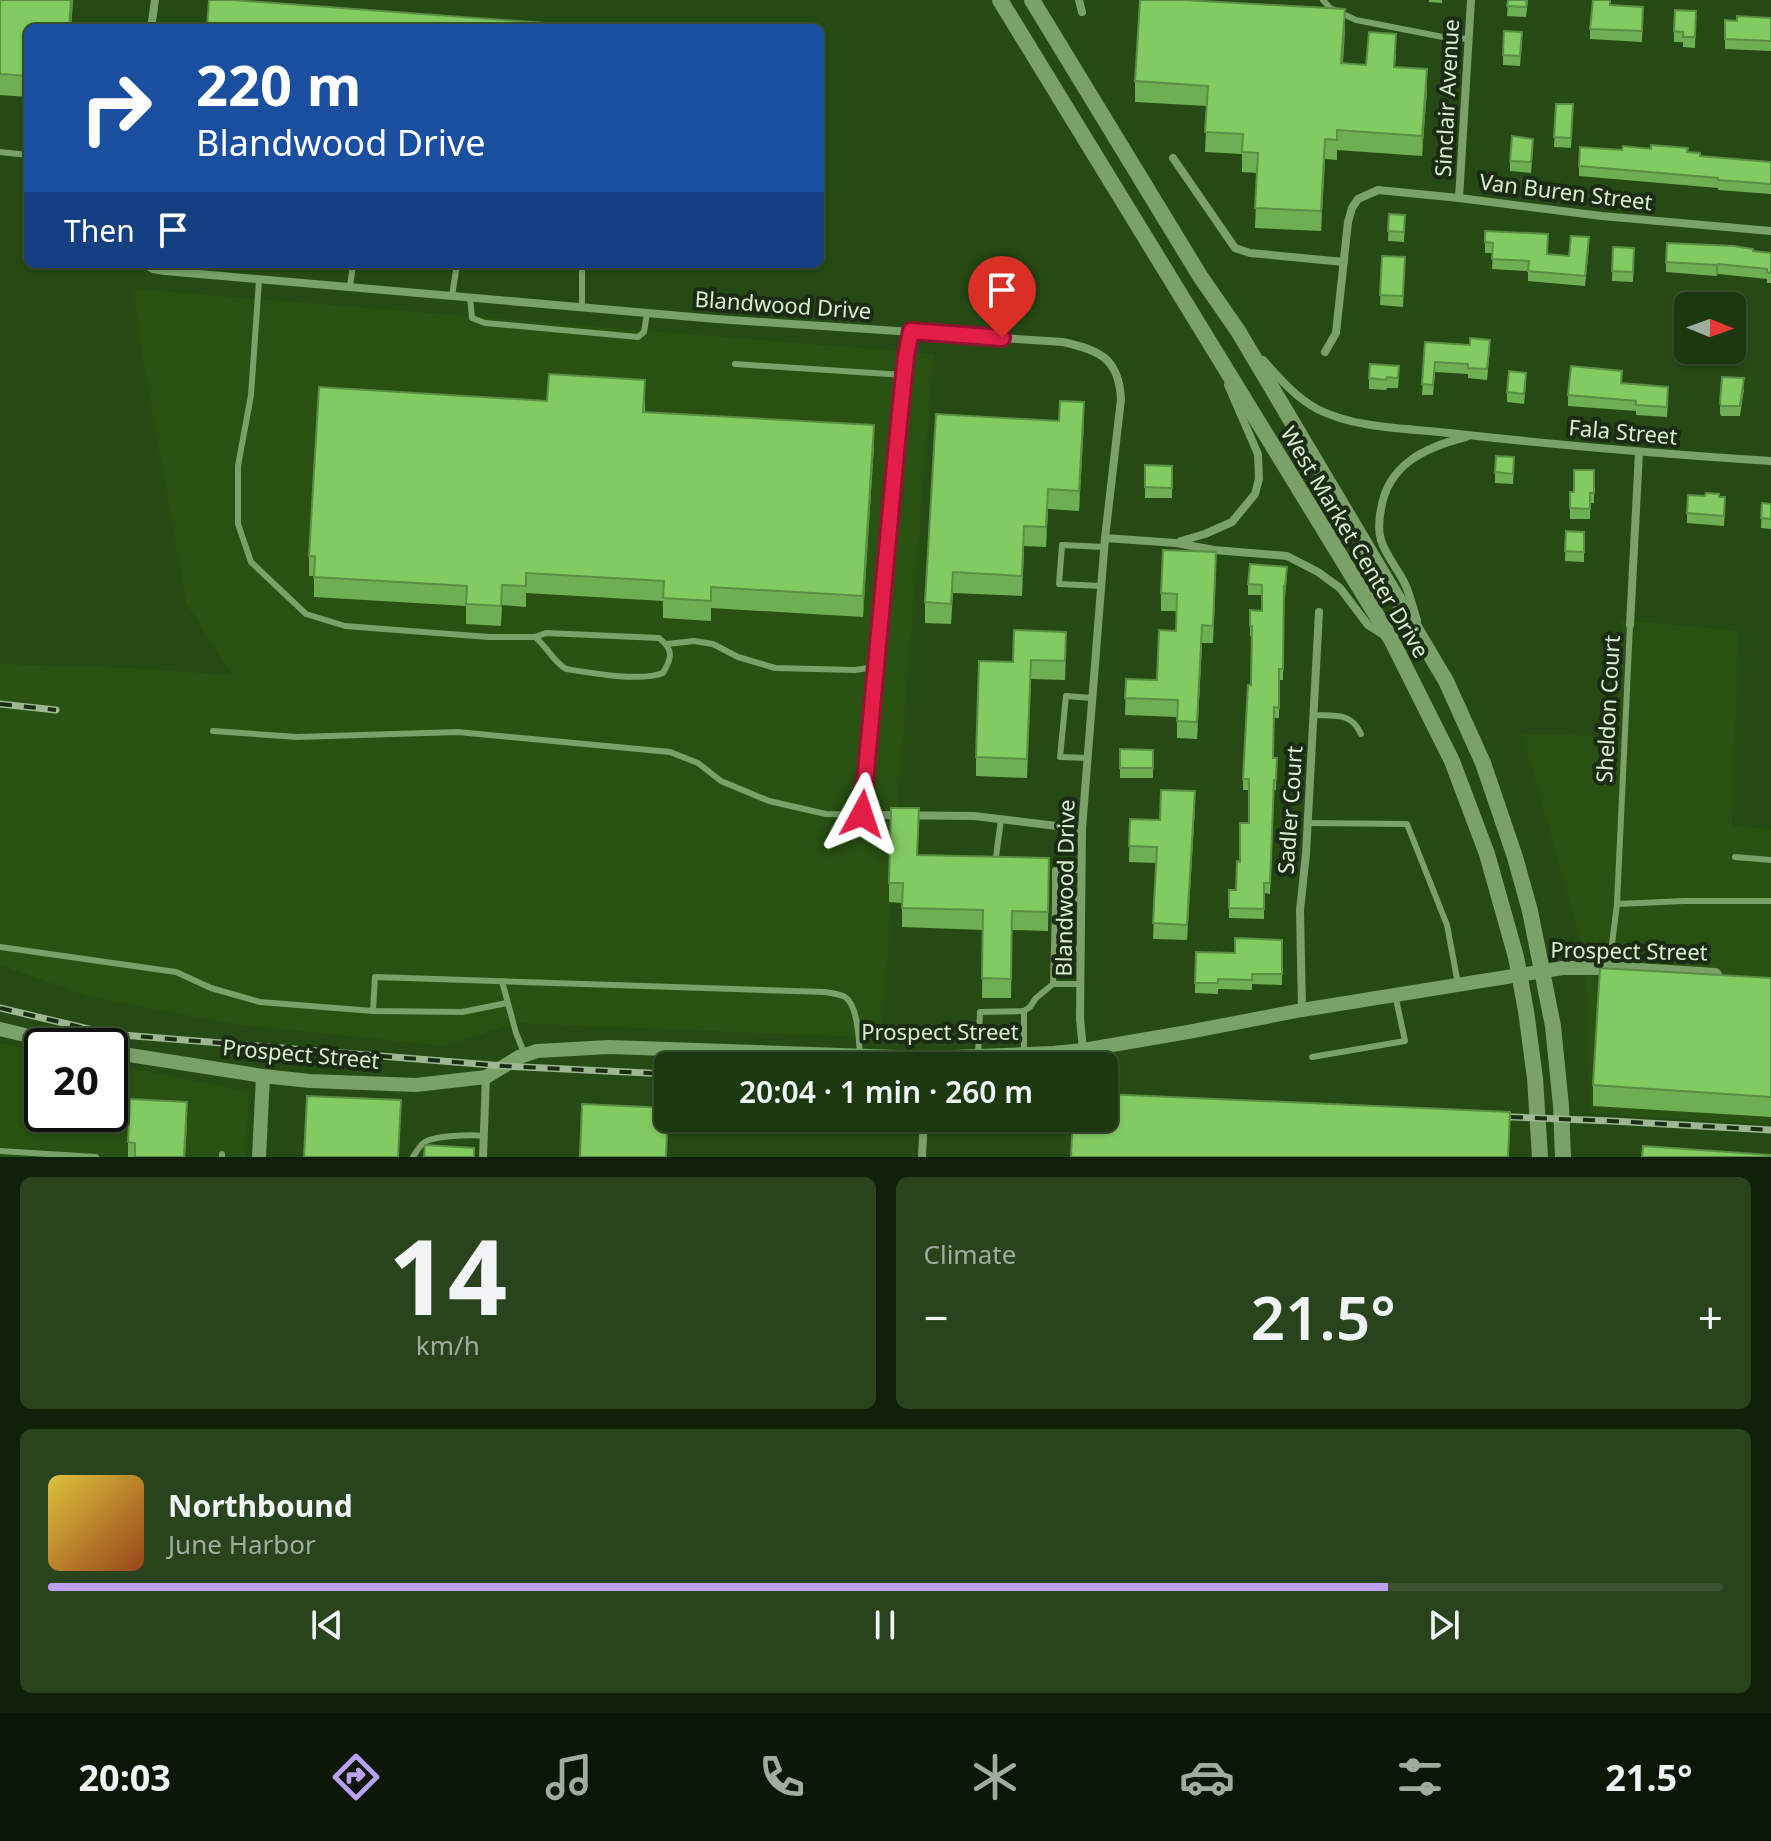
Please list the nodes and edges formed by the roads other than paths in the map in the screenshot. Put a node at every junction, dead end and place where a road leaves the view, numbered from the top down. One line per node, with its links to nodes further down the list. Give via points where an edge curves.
1 (155, 0): 8 (street)
2 (1000, 0): 30 (main road, West Market Center Drive)
3 (1032, 0): 29 (main road, West Market Center Drive)
4 (1079, 0): 7 (street)
5 (1323, 0): 9 (lane, via 1356,20)
6 (1471, 0): 9 (street, Sinclair Avenue)
7 (1082, 12)
8 (152, 24)
9 (1469, 39): 13 (street, Sinclair Avenue)
10 (0, 152): 11 (lane)
11 (24, 155)
12 (1173, 158): 15 (street, via 1235,248)
13 (1459, 198): 14 (street, Van Buren Street); 15 (street, Van Buren Street, via 1378,190 1358,199 1348,222)
14 (1771, 231)
15 (1344, 262): 31 (street, via 1336,333)
16 (151, 268): 21 (street, Blandwood Drive)
17 (214, 268): 21 (lane)
18 (352, 268): 23 (lane)
19 (456, 268): 24 (lane)
20 (582, 268): 26 (lane)
21 (213, 276): 22 (street, Blandwood Drive)
22 (259, 280): 23 (street, Blandwood Drive); 42 (lane, via 251,395 238,466 238,524 251,562 306,614 345,626)
23 (350, 287): 24 (street, Blandwood Drive)
24 (452, 296): 25 (street, Blandwood Drive)
25 (470, 297): 26 (street, Blandwood Drive); 27 (lane, via 470,314 476,321 638,337)
26 (582, 307): 27 (street, Blandwood Drive)
27 (647, 313): 28 (street, Blandwood Drive)
28 (911, 331): 33 (lane); 37 (street, Blandwood Drive, via 1063,342 1090,348 1113,368 1121,399)
29 (1238, 331): 34 (street, Fala Street, via 1285,386 1317,408 1357,423); 45 (main road, West Market Center Drive)
30 (1212, 349): 38 (street, via 1258,454 1259,479 1255,494 1232,522); 43 (main road, West Market Center Drive)
31 (1325, 352)
32 (735, 364): 33 (lane)
33 (904, 375): 46 (lane)
34 (1472, 436): 35 (street, Fala Street); 45 (street, Fala Street, via 1430,448 1405,464 1386,489 1382,504 1380,539 1404,584)
35 (1639, 452): 36 (street, Fala Street); 41 (street, Sheldon Court)
36 (1771, 461)
37 (1105, 542): 38 (street); 39 (street, Blandwood Drive); 39 (lane, via 1062,545 1059,584)
38 (1176, 543): 43 (street, via 1287,556 1340,588 1368,625)
39 (1102, 586): 47 (street, Blandwood Drive)
40 (1319, 612): 48 (street, Sadler Court)
41 (1630, 625): 63 (lane, Sheldon Court)
42 (535, 637): 44 (lane, via 546,633 659,638); 44 (lane, via 566,669 633,676 663,673 670,661)
43 (1391, 639): 99 (main road, West Market Center Drive, via 1452,761 1505,913 1526,1011)
44 (667, 644): 46 (lane, via 713,644 775,668)
45 (1427, 651): 100 (main road, West Market Center Drive, via 1483,763 1530,911 1553,1026)
46 (875, 667): 52 (lane)
47 (1092, 698): 51 (street, Blandwood Drive); 51 (lane, via 1066,696 1060,757)
48 (1313, 715): 50 (lane, via 1342,716); 54 (street, Sadler Court)
49 (213, 731): 52 (lane, via 297,737 458,732 670,752 769,801 826,814)
50 (1361, 734)
51 (1088, 758): 55 (street, Blandwood Drive)
52 (867, 814): 53 (street)
53 (1001, 820): 55 (street); 58 (lane)
54 (1308, 823): 72 (lane, via 1407,824 1447,925); 75 (street, Sadler Court, via 1300,910)
55 (1082, 829): 59 (street, Blandwood Drive)
56 (1735, 857): 57 (lane)
57 (1771, 860)
58 (994, 869)
59 (1082, 870): 60 (lane, via 1055,870); 61 (street, Blandwood Drive)
60 (1055, 899): 61 (lane); 65 (lane)
61 (1082, 899): 66 (street, Blandwood Drive)
62 (1771, 901): 63 (lane)
63 (1617, 904): 67 (lane, Sheldon Court)
64 (0, 947): 76 (lane, via 176,972 260,1002)
65 (1054, 948): 66 (lane); 70 (lane)
66 (1081, 949): 71 (street, Blandwood Drive)
67 (1609, 968): 68 (street, Prospect Street); 72 (street, Prospect Street, via 1563,968)
68 (1727, 976)
69 (502, 981): 74 (lane); 76 (lane, via 375,977); 82 (lane, via 825,992 851,1003)
70 (1053, 984): 71 (lane); 77 (lane)
71 (1081, 984): 80 (street, Blandwood Drive)
72 (1458, 984): 73 (street, Prospect Street)
73 (1395, 994): 75 (street, Prospect Street); 88 (lane, via 1405,1041)
74 (507, 1003): 76 (lane, via 462,1012); 87 (lane)
75 (1302, 1010): 80 (street, Prospect Street)
76 (373, 1011)
77 (1024, 1011): 83 (lane, via 980,1012); 84 (lane)
78 (0, 1029): 79 (street)
79 (24, 1035)
80 (1083, 1050): 85 (street, Prospect Street)
81 (766, 1052): 87 (street, Prospect Street, via 609,1047)
82 (860, 1052)
83 (978, 1052)
84 (1024, 1052)
85 (1054, 1052)
86 (128, 1055): 89 (street, Prospect Street)
87 (525, 1055): 90 (street, Prospect Street)
88 (1312, 1057)
89 (263, 1076): 90 (street, Prospect Street, via 416,1085); 95 (street)
90 (486, 1077): 92 (street)
91 (923, 1132): 98 (street)
92 (484, 1136): 96 (lane, via 432,1139); 97 (street)
93 (0, 1151): 94 (lane)
94 (96, 1157)
95 (259, 1157)
96 (413, 1157)
97 (483, 1157)
98 (922, 1157)
99 (1540, 1157)
100 (1563, 1157)

